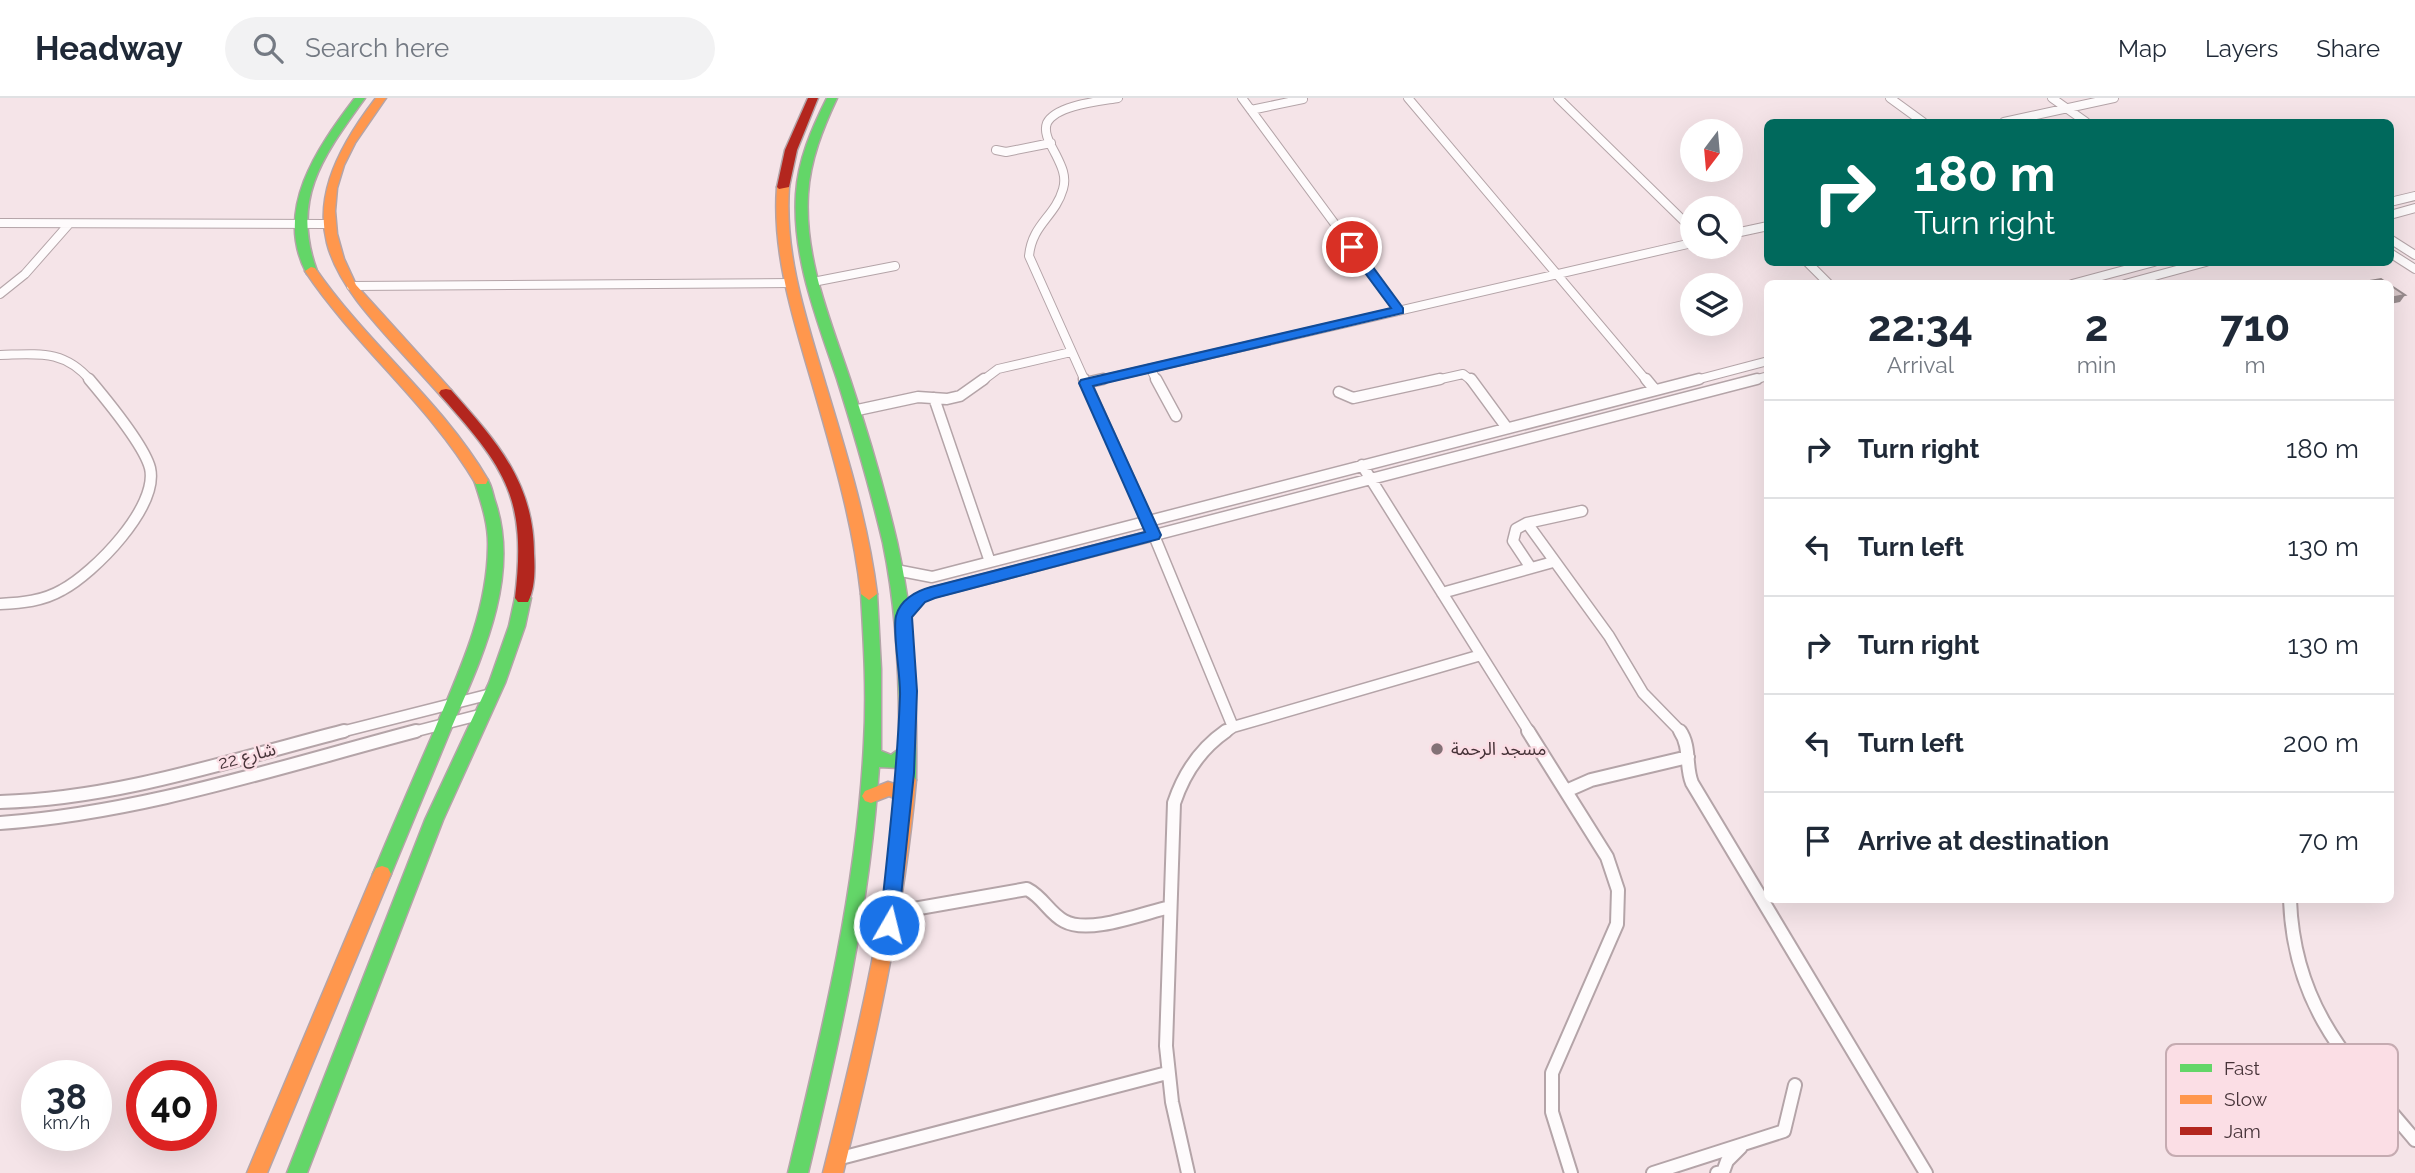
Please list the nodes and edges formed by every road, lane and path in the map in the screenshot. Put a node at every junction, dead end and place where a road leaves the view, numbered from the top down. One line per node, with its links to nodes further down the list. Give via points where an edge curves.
1 (360, 98): 22 (street)
2 (381, 98): 21 (street, via 349,139)
3 (813, 98): 24 (street, via 790,145)
4 (832, 98): 23 (street, via 810,151)
5 (1118, 98): 13 (street)
6 (1242, 98): 15 (street)
7 (1409, 98): 46 (street)
8 (1558, 98): 29 (street)
9 (1890, 98): 16 (street)
10 (2052, 98): 14 (street)
11 (2114, 98): 14 (street)
12 (1303, 99): 15 (street)
13 (1101, 100): 19 (street, via 1052,116 1045,131)
14 (2067, 108): 17 (street); 18 (street)
15 (1251, 110): 55 (street)
16 (1919, 119)
17 (2018, 119)
18 (2082, 119)
19 (1051, 144): 20 (street); 56 (street, via 1064,171 1065,186 1035,227 1029,257)
20 (996, 150)
21 (337, 170): 22 (street); 33 (street)
22 (312, 172): 32 (street)
23 (802, 193): 24 (street); 51 (street)
24 (782, 195): 52 (street, via 782,240)
25 (2415, 196): 26 (street)
26 (2394, 201)
27 (2415, 208): 28 (street)
28 (2394, 214)
29 (1680, 217)
30 (0, 223): 31 (street)
31 (69, 223): 32 (street); 54 (street, via 25,274)
32 (300, 224): 33 (street); 85 (street, via 306,261 317,281 426,405 466,455 483,485 495,539 495,571 480,641)
33 (327, 224): 53 (street, via 338,268)
34 (1764, 227): 35 (street)
35 (1743, 231)
36 (2394, 242): 38 (street)
37 (1680, 246): 46 (street)
38 (2415, 255)
39 (2394, 256): 44 (street)
40 (895, 266): 51 (street)
41 (1811, 266): 47 (street)
42 (2139, 266): 45 (street)
43 (2191, 266): 50 (street)
44 (2415, 269)
45 (2112, 273): 48 (street); 49 (street)
46 (1558, 274): 55 (street); 62 (street)
47 (1825, 280)
48 (2087, 280)
49 (2121, 280)
50 (2137, 280)
51 (813, 282): 65 (street)
52 (793, 283): 53 (street); 69 (street)
53 (351, 286): 84 (street, via 492,444 512,476 523,508 528,565 519,620)
54 (0, 294)
55 (1399, 311): 59 (street)
56 (1071, 352): 61 (street); 64 (street, via 998,369 960,396)
57 (0, 355): 81 (street, via 51,356 80,367 146,458 152,480 114,547 90,573 39,599)
58 (1764, 362): 62 (street)
59 (1150, 368): 61 (street); 66 (street)
60 (1764, 377): 71 (street)
61 (1085, 383): 73 (street)
62 (1655, 390): 67 (street)
63 (1339, 392): 67 (street, via 1353,398 1463,374)
64 (934, 398): 65 (street, via 918,397); 76 (street)
65 (853, 411): 68 (street)
66 (1176, 416)
67 (1507, 428): 70 (street)
68 (864, 453): 69 (street); 79 (street)
69 (840, 460): 90 (street, via 862,542 872,613)
70 (1362, 465): 71 (street); 73 (street)
71 (1370, 479): 75 (street); 80 (street)
72 (1582, 511): 74 (street)
73 (1148, 521): 75 (street); 76 (street)
74 (1527, 523): 77 (street); 78 (street, via 1516,529 1513,537)
75 (1154, 535): 82 (street, via 931,593 909,606); 88 (street)
76 (990, 562): 79 (street, via 932,577)
77 (1553, 562): 78 (street); 91 (street, via 1604,628 1643,692 1683,734)
78 (1531, 568): 80 (street)
79 (896, 570): 82 (street)
80 (1442, 593): 83 (street)
81 (0, 604)
82 (904, 617): 89 (street)
83 (1480, 655): 88 (street); 92 (street)
84 (491, 694): 85 (street, شارع 22); 86 (street)
85 (455, 702): 87 (street); 95 (street, شارع 22, via 101,793)
86 (483, 714): 87 (street, شارع 22); 105 (street, via 435,820)
87 (446, 723): 96 (street, شارع 22, via 115,808 58,819); 109 (street)
88 (1233, 727): 98 (street, via 1200,751 1180,783 1174,803)
89 (907, 753): 90 (street, via 894,763); 93 (street)
90 (873, 755): 94 (street)
91 (1688, 757): 92 (street, via 1591,780); 117 (street, via 1692,783)
92 (1566, 791): 114 (street, via 1607,857 1621,902 1617,924 1552,1073 1550,1114)
93 (904, 794): 94 (street, via 892,788); 99 (street)
94 (871, 796): 112 (street, via 843,989)
95 (0, 802)
96 (0, 823)
97 (2290, 903): 100 (street, via 2295,960 2312,1005)
98 (1170, 907): 99 (street, via 1083,927 1067,923 1039,893 1027,889); 101 (street)
99 (891, 913): 107 (street)
100 (2336, 1044)
101 (1167, 1073): 107 (street); 113 (street)
102 (1795, 1085): 106 (street, via 1784,1130)
103 (2398, 1119): 104 (street)
104 (2415, 1140)
105 (309, 1144): 110 (street); 111 (street)
106 (1742, 1145): 108 (street); 116 (street)
107 (835, 1166)
108 (1681, 1169): 115 (street)
109 (257, 1173)
110 (297, 1173)
111 (311, 1173)
112 (798, 1173)
113 (1188, 1173)
114 (1571, 1173)
115 (1653, 1173)
116 (1717, 1173)
117 (1926, 1173)

